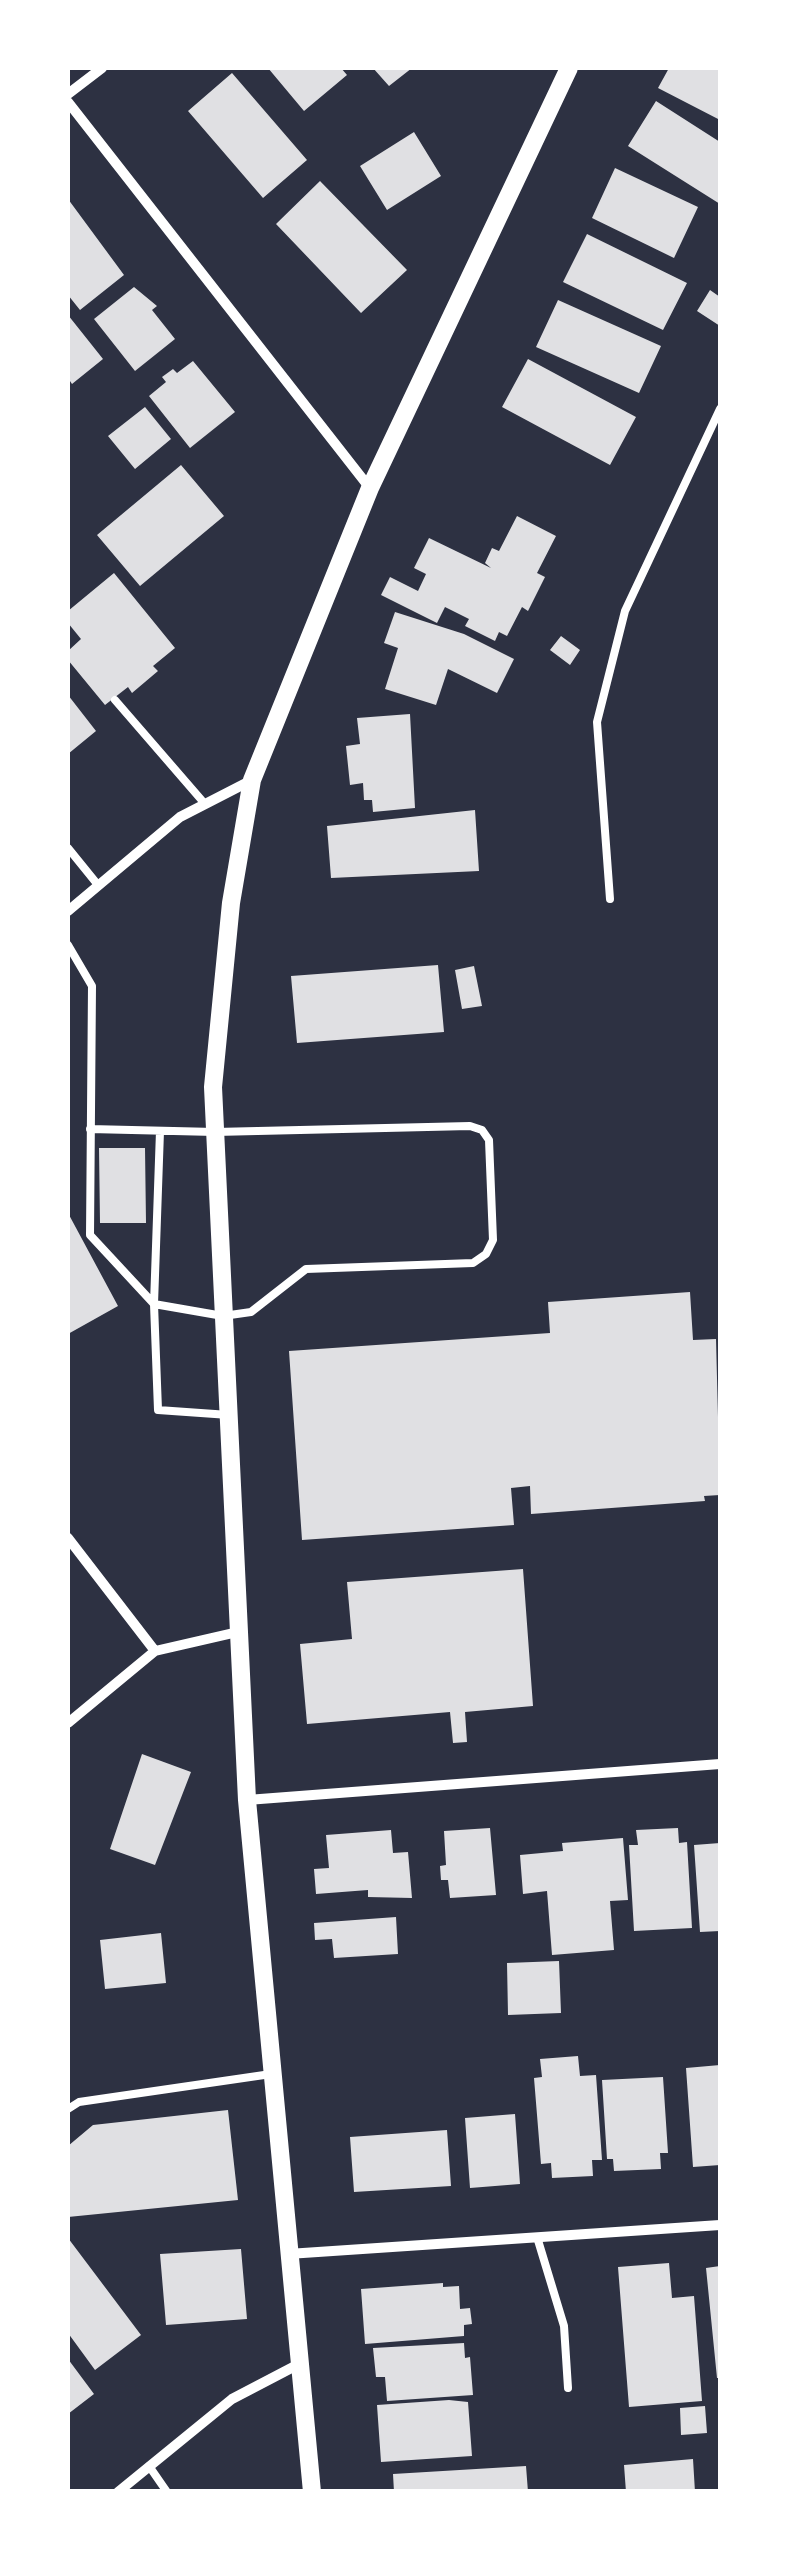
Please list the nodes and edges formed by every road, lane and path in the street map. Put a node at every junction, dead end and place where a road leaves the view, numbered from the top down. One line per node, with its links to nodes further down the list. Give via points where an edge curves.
1 (102, 68): 3 (street)
2 (569, 68): 5 (street)
3 (68, 98): 5 (street)
4 (720, 409): 11 (lane, via 625,611 596,722)
5 (370, 488): 7 (street)
6 (115, 700): 8 (lane)
7 (252, 780): 8 (street); 16 (street, via 231,903 213,1087)
8 (205, 804): 10 (street, via 180,816)
9 (68, 848): 10 (lane)
10 (98, 885): 12 (street)
11 (610, 899)
12 (68, 911)
13 (68, 945): 14 (lane, via 92,986)
14 (90, 1129): 15 (lane); 17 (lane, via 90,1235)
15 (160, 1130): 16 (lane); 17 (lane)
16 (215, 1132): 18 (street); 18 (lane, via 456,1126 482,1130 489,1140 493,1240 473,1263 306,1269 251,1312)
17 (154, 1304): 18 (lane); 19 (lane, via 158,1410)
18 (223, 1316): 19 (street)
19 (231, 1415): 21 (street)
20 (68, 1538): 22 (street)
21 (242, 1631): 22 (street); 25 (street)
22 (155, 1652): 23 (street)
23 (68, 1722)
24 (720, 1764): 25 (street)
25 (247, 1800): 26 (street)
26 (271, 2074): 27 (lane, via 79,2102); 30 (street)
27 (68, 2110)
28 (720, 2225): 29 (street)
29 (537, 2237): 30 (street); 32 (lane, via 564,2326)
30 (287, 2254): 31 (street)
31 (298, 2364): 33 (street, via 232,2399); 36 (street)
32 (568, 2388)
33 (149, 2466): 34 (street); 35 (lane)
34 (118, 2492)
35 (168, 2492)
36 (312, 2492)

